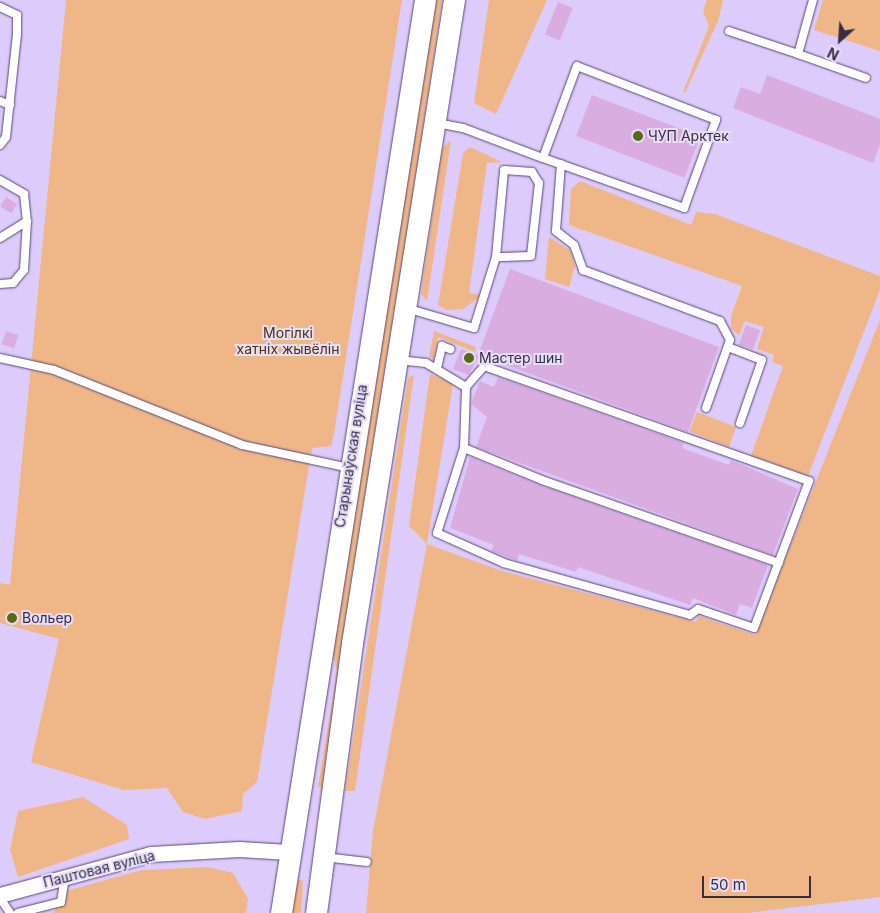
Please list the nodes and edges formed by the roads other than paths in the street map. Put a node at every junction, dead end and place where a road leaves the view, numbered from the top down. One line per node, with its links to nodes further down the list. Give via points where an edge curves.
1 (425, 0): 29 (main road, Старынаўская вуліца)
2 (454, 0): 10 (main road)
3 (813, 0): 6 (lane)
4 (0, 7): 9 (lane, via 17,15)
5 (729, 31): 6 (lane)
6 (798, 54): 7 (lane)
7 (866, 78)
8 (0, 101): 9 (lane)
9 (10, 105): 11 (lane, via 6,136)
10 (433, 122): 12 (lane, via 463,128); 19 (main road)
11 (0, 145)
12 (543, 158): 13 (lane); 13 (lane, via 577,66 716,120 684,208)
13 (561, 164): 20 (lane, via 556,231 574,245 584,270 720,321 730,340)
14 (0, 180): 15 (lane, via 24,194)
15 (27, 221): 16 (lane); 18 (lane, via 24,270 13,283)
16 (0, 238)
17 (496, 256): 17 (lane, via 504,170 532,172 539,183 532,256); 19 (lane, via 474,328)
18 (0, 284)
19 (404, 308): 23 (main road)
20 (728, 348): 26 (lane); 27 (lane, via 762,360)
21 (450, 349): 24 (lane, via 442,346)
22 (0, 358): 29 (lane, via 54,370 242,445)
23 (396, 360): 24 (lane); 32 (main road)
24 (437, 368): 25 (lane)
25 (466, 387): 28 (lane); 30 (lane, via 484,366 809,481)
26 (706, 408)
27 (740, 423)
28 (464, 448): 30 (lane, via 542,480); 30 (lane, via 437,533 504,562 690,615 698,609 754,628)
29 (349, 468): 31 (main road, Старынаўская вуліца)
30 (779, 563)
31 (289, 852): 32 (main road); 34 (street, Паштовая вуліца, via 239,848 151,854); 38 (main road, Старынаўская вуліца)
32 (321, 857): 33 (lane); 39 (main road)
33 (367, 862)
34 (65, 878): 35 (street, Паштовая вуліца); 37 (lane, via 61,902)
35 (0, 897): 36 (lane)
36 (10, 913)
37 (18, 913)
38 (281, 913)
39 (316, 913)

